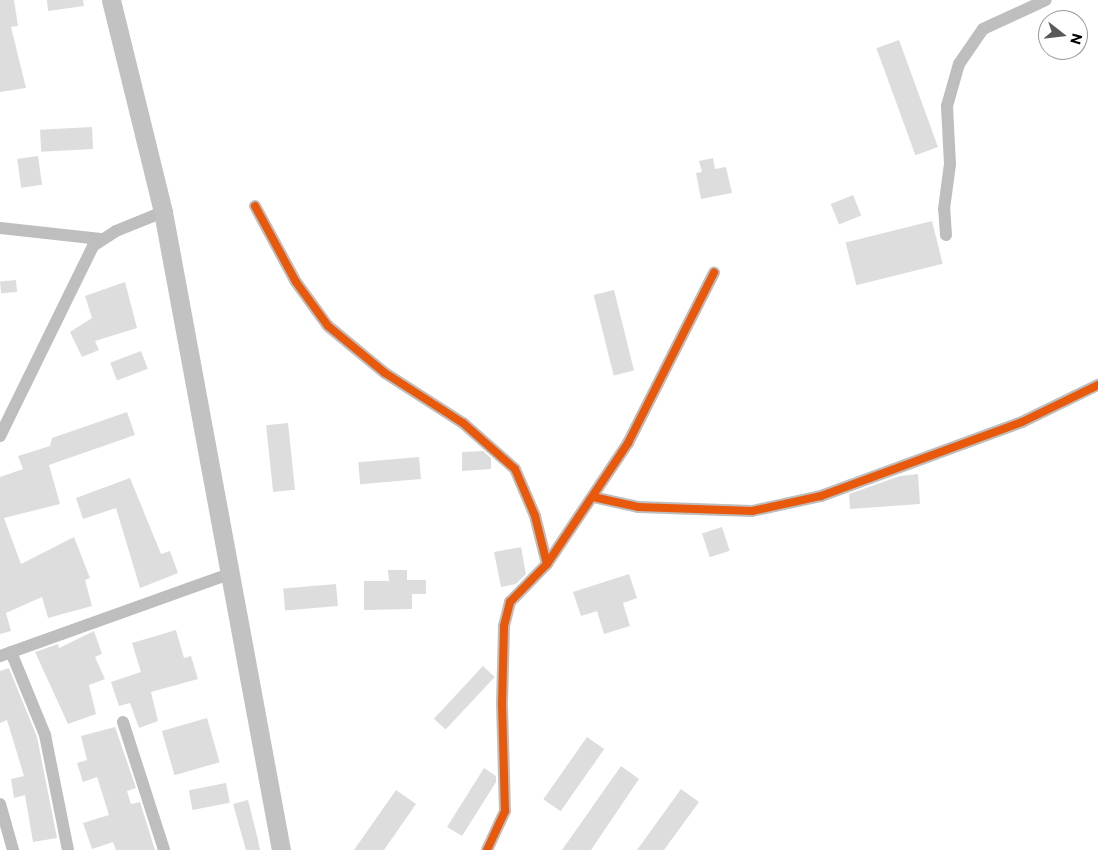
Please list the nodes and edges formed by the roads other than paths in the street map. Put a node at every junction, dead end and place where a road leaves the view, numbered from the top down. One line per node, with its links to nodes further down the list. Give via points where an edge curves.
1 (111, 0): 4 (main road)
2 (1046, 0): 6 (street, via 983,29 959,64 947,106 950,164 944,209)
3 (256, 206): 12 (street, via 296,282 328,326 384,373 463,423 515,469 536,516)
4 (163, 212): 7 (street); 13 (main road)
5 (0, 228): 7 (street)
6 (946, 235)
7 (100, 239): 10 (street, via 71,284)
8 (714, 273): 11 (street, via 628,443)
9 (1098, 385): 11 (street, via 1022,422 821,496 752,511 638,507)
10 (0, 436)
11 (593, 497): 12 (street)
12 (547, 564): 21 (street, via 510,602 504,626 505,811)
13 (232, 573): 14 (street); 20 (main road)
14 (5, 654): 18 (street, via 45,736)
15 (123, 722): 19 (street)
16 (0, 804): 17 (street)
17 (13, 850)
18 (68, 850)
19 (164, 850)
20 (281, 850)
21 (487, 850)

